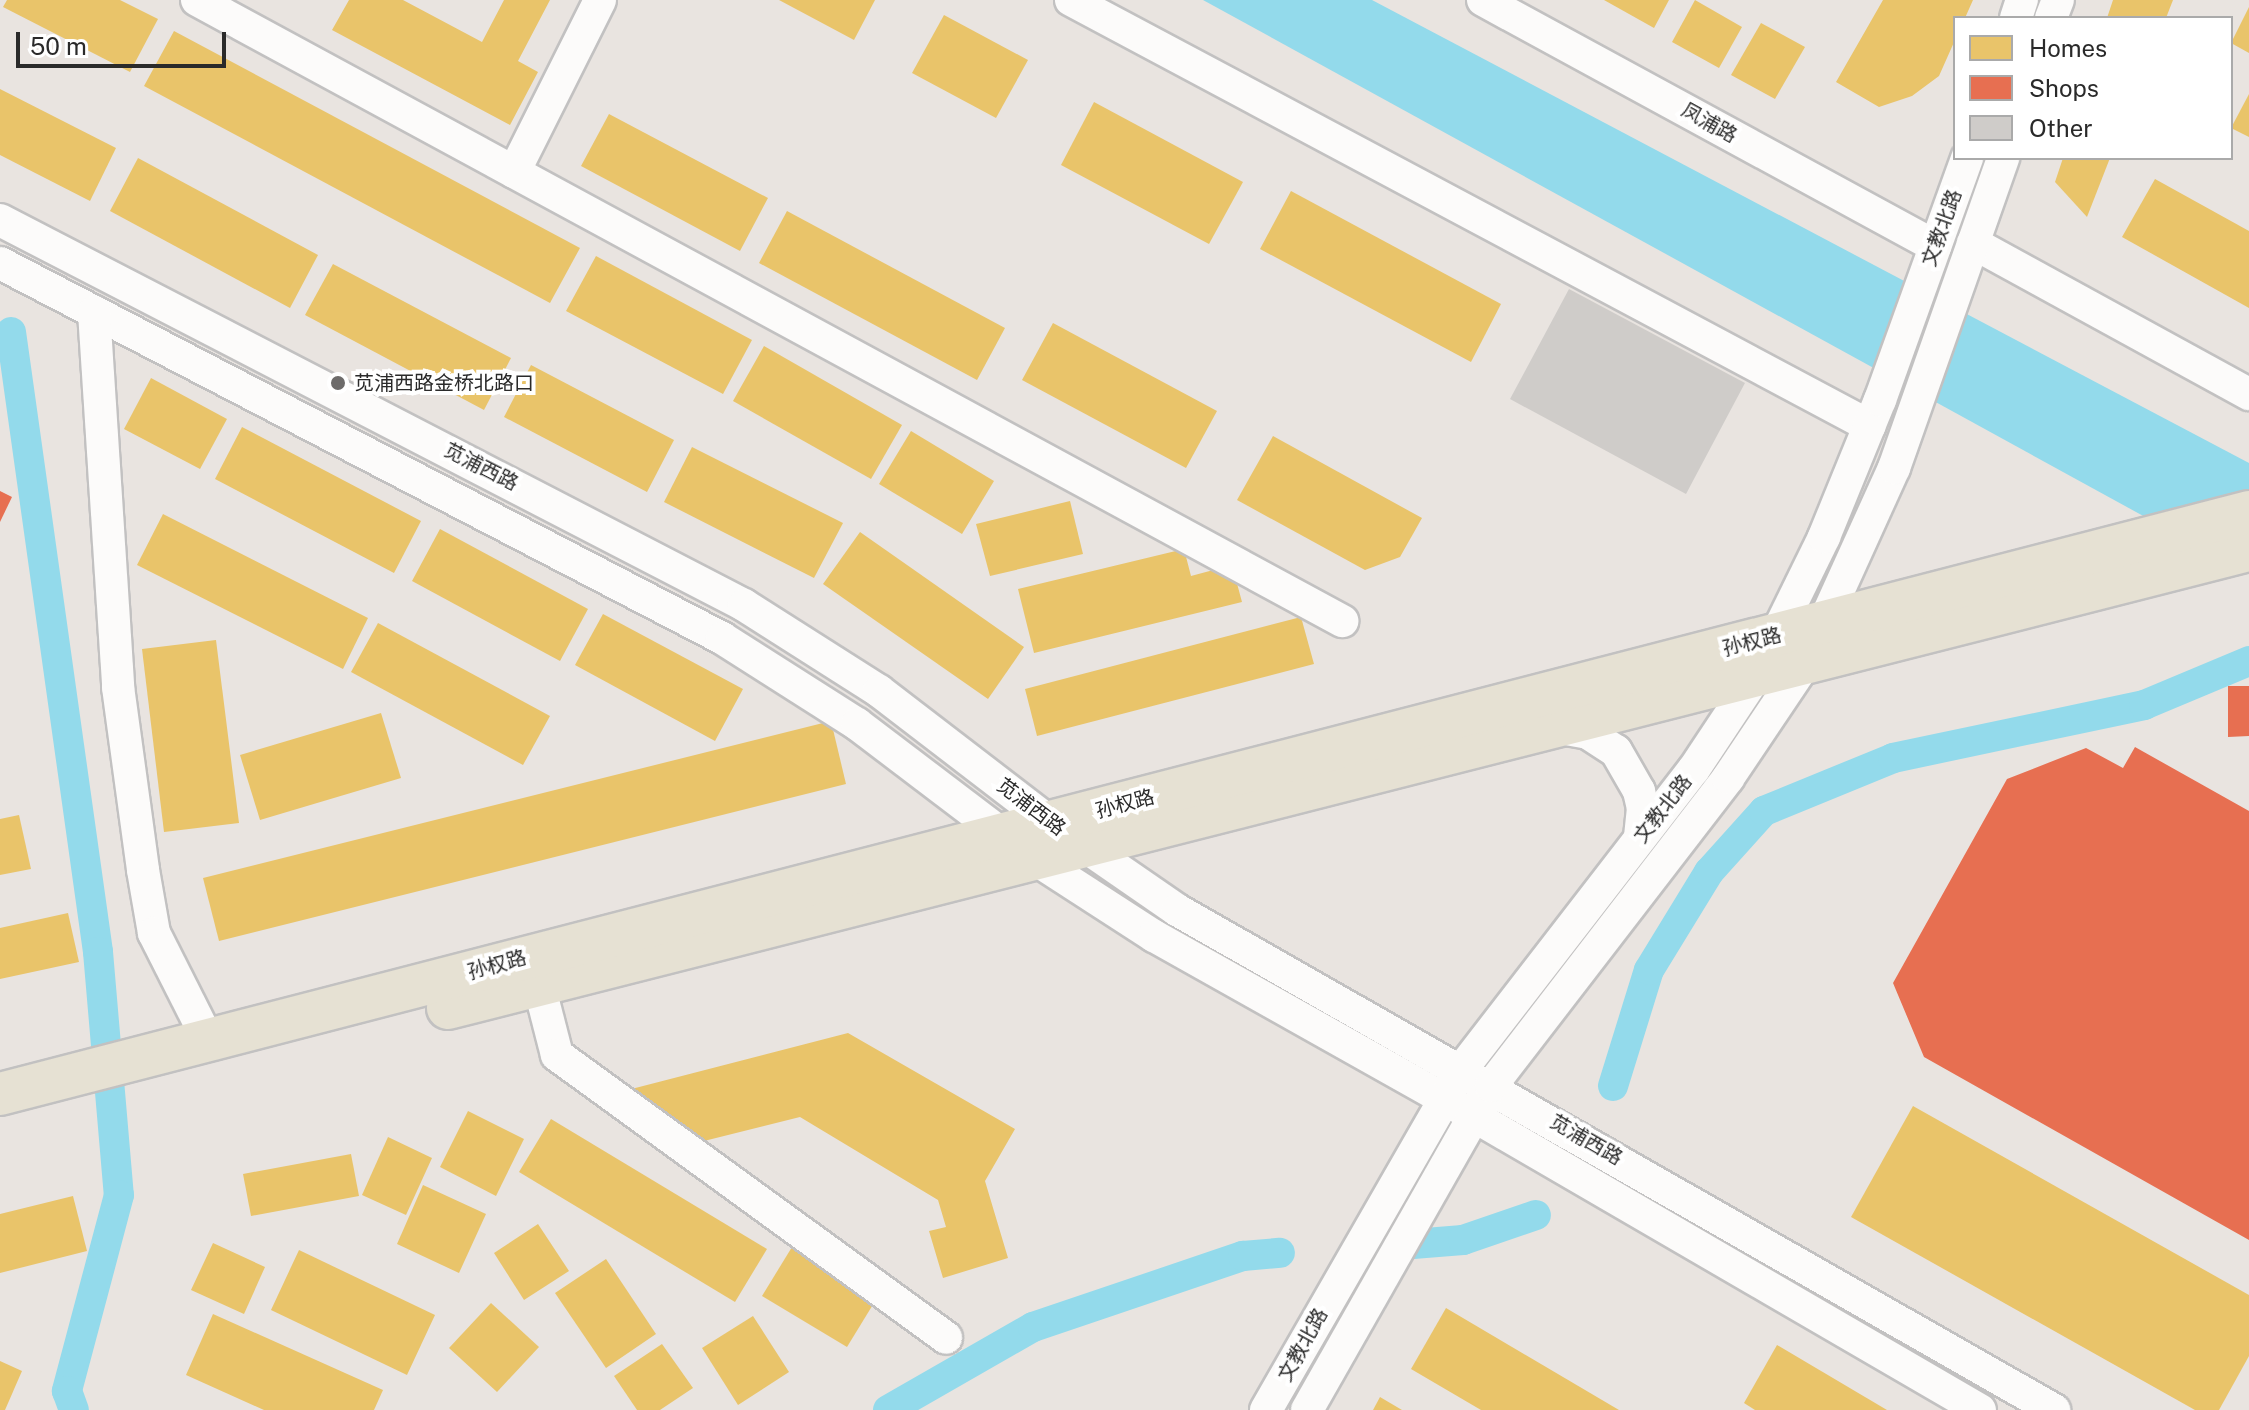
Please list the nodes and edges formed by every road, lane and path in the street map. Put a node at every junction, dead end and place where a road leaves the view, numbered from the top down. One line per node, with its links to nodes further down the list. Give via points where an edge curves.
1 (197, 0): 8 (street)
2 (600, 0): 8 (street)
3 (1071, 0): 15 (street)
4 (1483, 0): 11 (street, 凤浦路)
5 (1530, 0): 11 (street, 凤浦路)
6 (1966, 160): 11 (street, 文教北路)
7 (2002, 160): 10 (street, 文教北路)
8 (514, 172): 18 (street)
9 (0, 220): 25 (street, 苋浦西路, via 744,605 879,691)
10 (1973, 243): 14 (street); 19 (street, 文教北路, via 1913,418)
11 (1934, 248): 15 (street, 文教北路)
12 (0, 263): 13 (street, 苋浦西路)
13 (94, 312): 23 (street, 苋浦西路, via 722,638 857,724); 28 (street, via 118,687 154,933)
14 (2249, 394)
15 (1875, 413): 20 (street, 文教北路)
16 (2249, 512): 19 (main road, 孙权路)
17 (2249, 550): 20 (main road, 孙权路)
18 (1342, 621)
19 (1827, 622): 20 (main road, 孙权路)
20 (1792, 649): 21 (main road, 孙权路); 25 (main road, 孙权路); 30 (street, 文教北路, via 1728,778)
21 (1757, 674): 22 (main road, 孙权路); 24 (street, 文教北路, via 1694,769)
22 (1555, 727): 24 (street, via 1588,733 1616,751 1639,791); 26 (main road, 孙权路)
23 (1002, 834): 25 (main road, 孙权路); 28 (main road, 孙权路)
24 (1640, 837): 29 (street, 文教北路)
25 (1043, 841): 26 (main road, 孙权路); 27 (main road, 孙权路); 33 (street, 苋浦西路, via 1154,936)
26 (1087, 848): 29 (street, 苋浦西路, via 1177,910)
27 (539, 985): 28 (main road, 孙权路); 36 (street, via 557,1055)
28 (187, 1055): 31 (main road, 孙权路)
29 (1462, 1069): 30 (street, 苋浦西路); 33 (street, 文教北路)
30 (1491, 1086): 34 (street, 文教北路); 40 (street, 苋浦西路)
31 (77, 1088): 32 (main road, 孙权路); 35 (main road, 孙权路)
32 (0, 1094)
33 (1443, 1098): 34 (street, 苋浦西路); 37 (street, 文教北路)
34 (1473, 1115): 38 (street, 文教北路); 39 (street, 苋浦西路)
35 (0, 1123)
36 (946, 1338)
37 (1266, 1410)
38 (1307, 1410)
39 (1980, 1410)
40 (2054, 1410)

